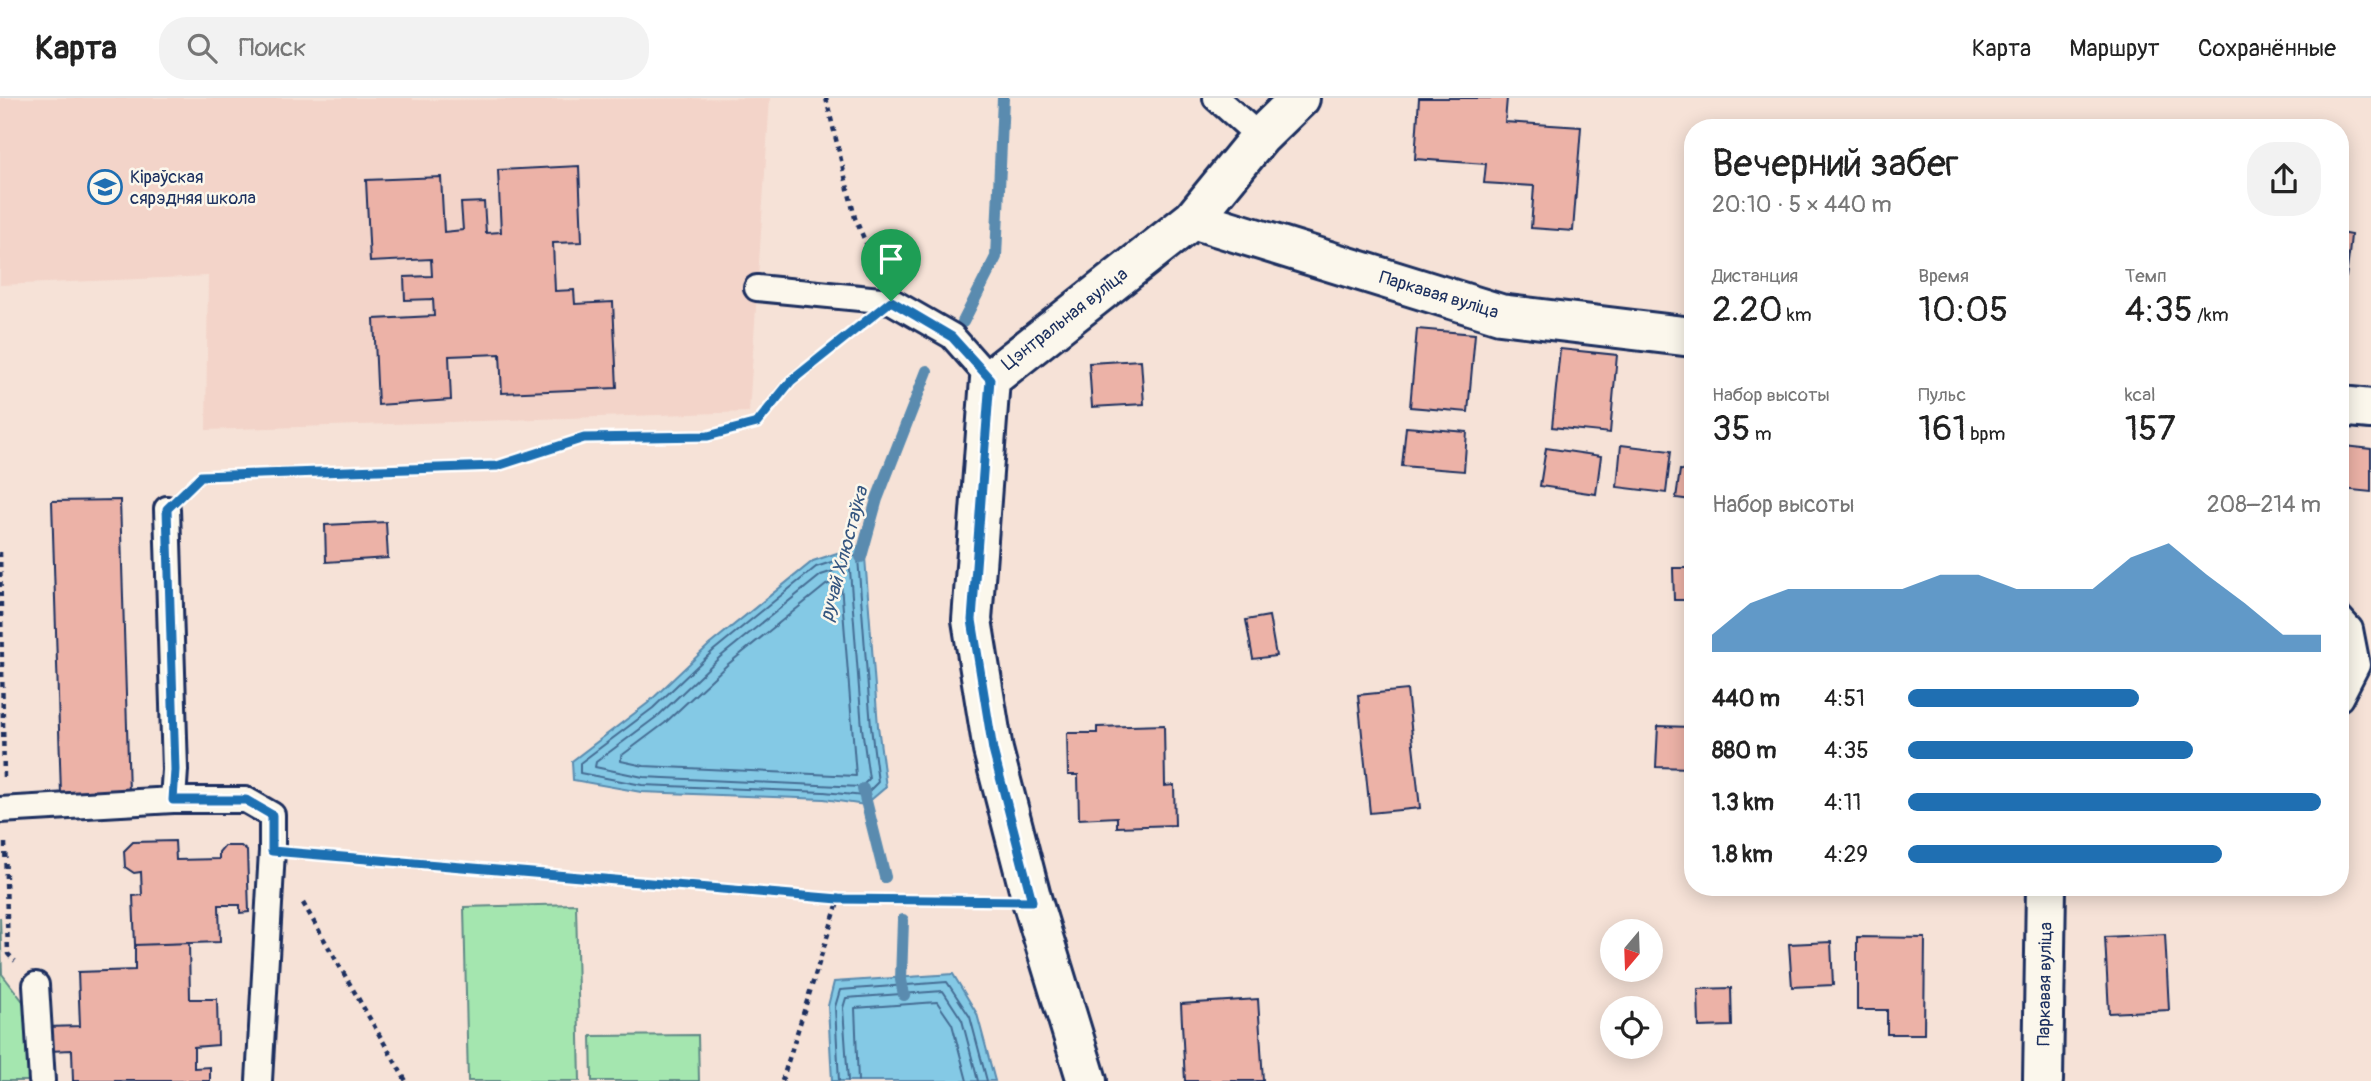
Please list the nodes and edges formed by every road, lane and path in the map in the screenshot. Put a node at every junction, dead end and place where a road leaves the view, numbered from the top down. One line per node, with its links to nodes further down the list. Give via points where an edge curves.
1 (826, 98): 7 (path, via 855,218)
2 (1216, 98): 4 (lane)
3 (1300, 98): 4 (street, Цэнтральная вуліца)
4 (1260, 137): 5 (street, Цэнтральная вуліца)
5 (1193, 219): 8 (street, Паркавая вуліца, via 1500,314); 9 (street, Цэнтральная вуліца)
6 (757, 288): 7 (lane)
7 (891, 301): 9 (lane, via 952,337); 12 (path, via 791,381 757,423 708,436 584,438 497,466 201,476)
8 (1684, 336)
9 (990, 379): 20 (street, Цэнтральная вуліца, via 972,620 993,750)
10 (2349, 407): 11 (street)
11 (2371, 409)
12 (167, 509): 15 (lane)
13 (2349, 628): 14 (lane, via 2357,665)
14 (2349, 681)
15 (173, 800): 16 (lane); 17 (lane, via 246,800 272,815)
16 (0, 810)
17 (272, 851): 19 (path); 23 (lane); 24 (path)
18 (2046, 896): 27 (street, Паркавая вуліца)
19 (839, 899): 20 (path); 25 (path)
20 (1032, 901): 26 (street, Цэнтральная вуліца)
21 (36, 985): 22 (lane)
22 (42, 1081)
23 (259, 1081)
24 (406, 1081)
25 (782, 1081)
26 (1087, 1081)
27 (2043, 1081)

